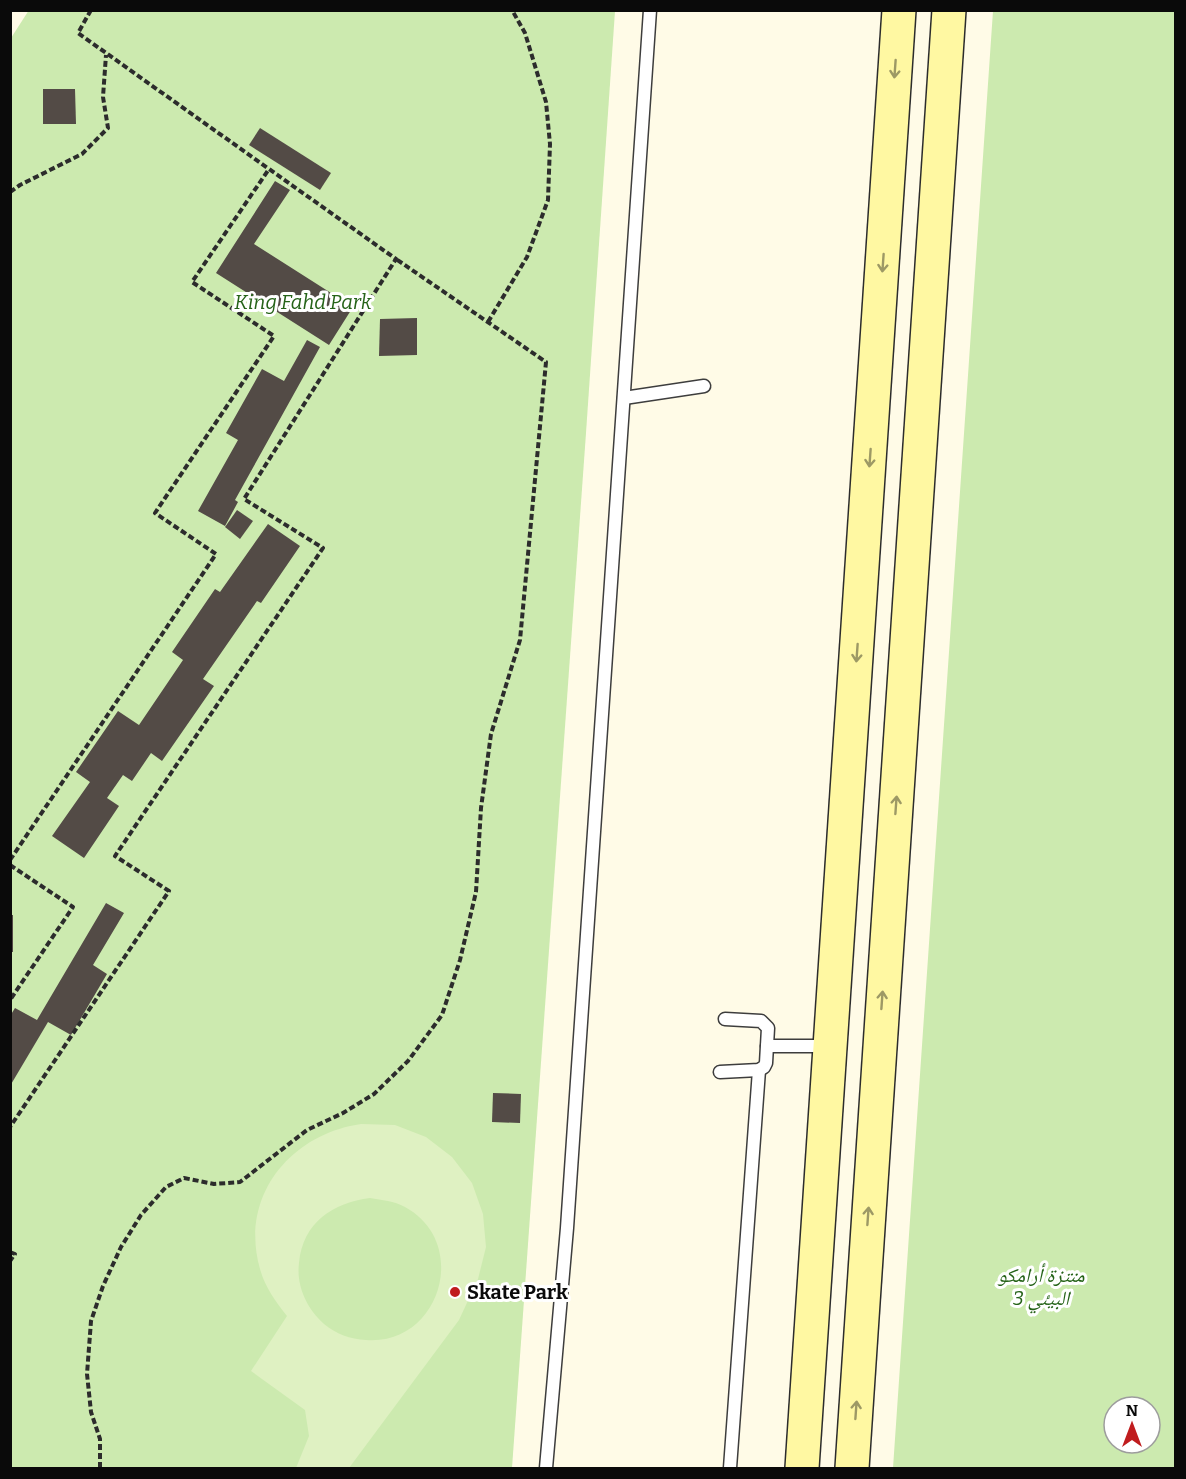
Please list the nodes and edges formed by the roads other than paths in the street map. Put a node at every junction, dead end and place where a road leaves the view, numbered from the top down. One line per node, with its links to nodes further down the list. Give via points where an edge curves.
1 (650, 10): 7 (lane)
2 (899, 10): 4 (street, one-way to 4)
3 (949, 10): 5 (street)
4 (877, 352): 5 (street); 10 (street, one-way to 10)
5 (927, 355): 11 (street, one-way to 5)
6 (704, 386): 7 (lane)
7 (624, 398): 14 (lane, via 567,1228)
8 (725, 1019): 9 (lane, via 761,1021 768,1028)
9 (767, 1046): 10 (lane); 12 (lane, via 766,1063)
10 (830, 1046): 11 (street); 16 (street)
11 (879, 1049): 17 (street, one-way to 11)
12 (759, 1070): 13 (lane); 15 (lane)
13 (720, 1072)
14 (546, 1468)
15 (730, 1468)
16 (802, 1468)
17 (852, 1468)

